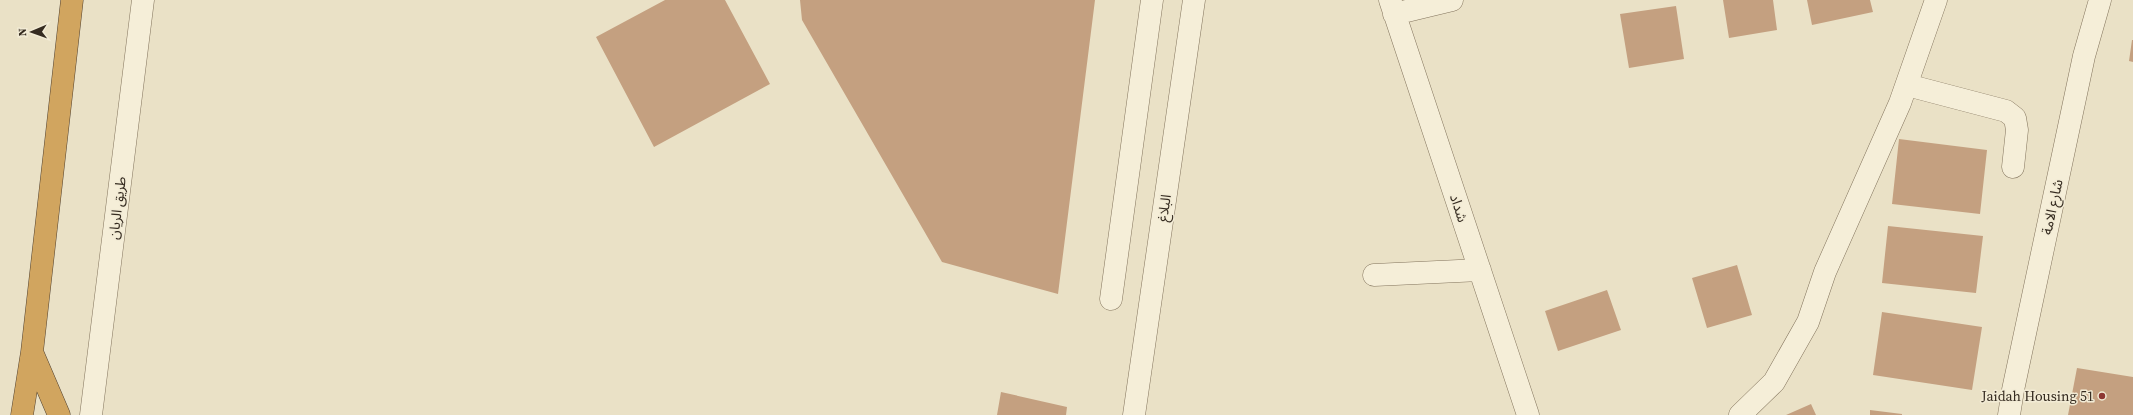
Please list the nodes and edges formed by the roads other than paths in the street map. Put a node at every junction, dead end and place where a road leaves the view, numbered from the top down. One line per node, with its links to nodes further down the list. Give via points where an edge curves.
1 (72, 0): 14 (highway)
2 (143, 0): 17 (street, طريق الريان)
3 (1152, 0): 13 (street)
4 (1194, 0): 18 (street, البلاغ)
5 (1452, 0): 8 (street)
6 (1936, 0): 9 (street)
7 (2100, 0): 21 (street, شارع الامة, via 2084,56)
8 (1392, 7): 11 (street, شداد)
9 (1907, 85): 10 (street, via 2006,112 2015,118 2017,130); 20 (street, via 1825,272 1808,322 1774,382)
10 (2013, 167)
11 (1480, 270): 12 (street); 19 (street, شداد)
12 (1374, 275)
13 (1111, 299)
14 (32, 352): 15 (highway); 16 (highway)
15 (22, 415)
16 (60, 415)
17 (91, 415)
18 (1134, 415)
19 (1528, 415)
20 (1740, 415)
21 (2009, 415)

